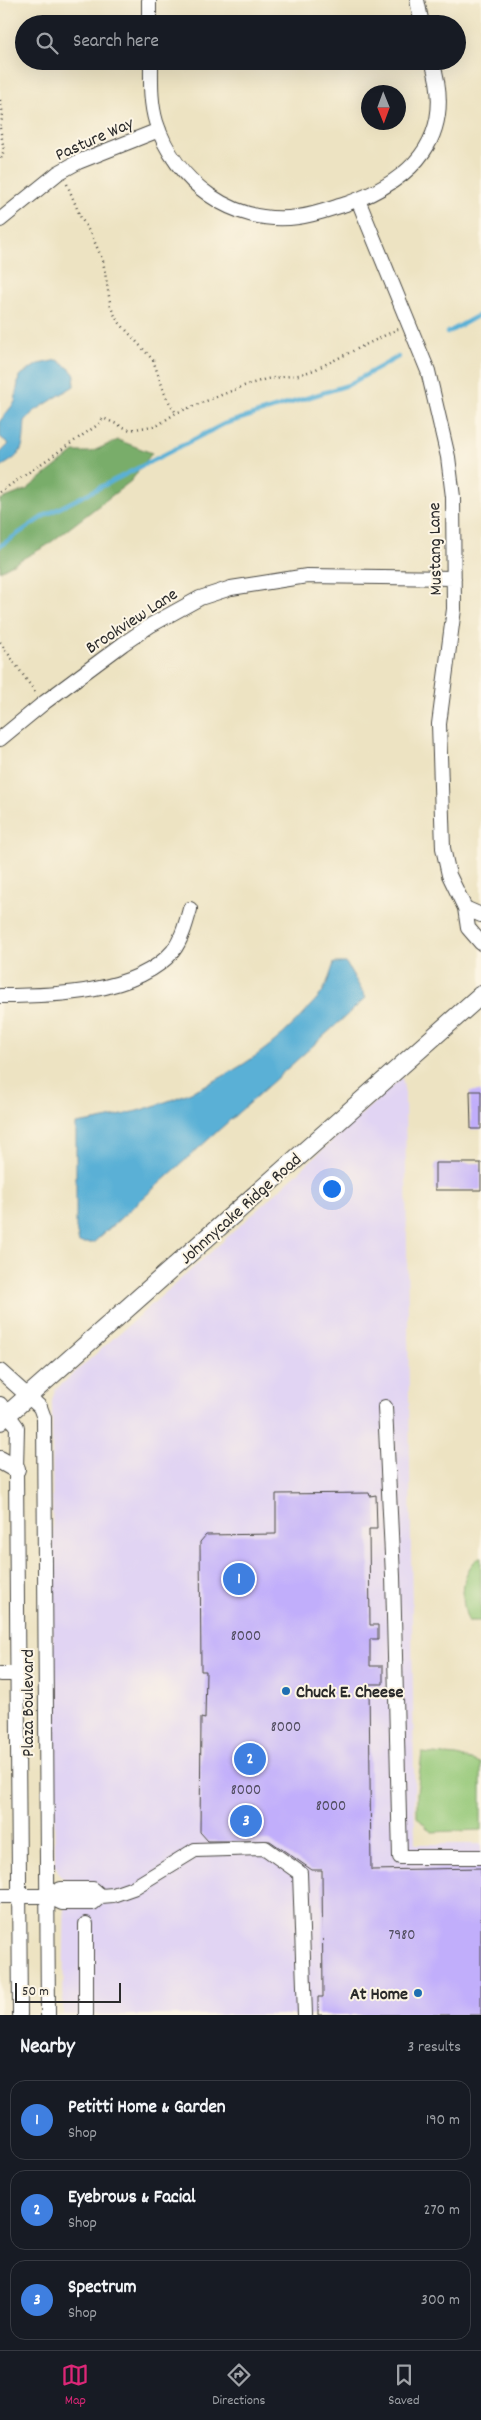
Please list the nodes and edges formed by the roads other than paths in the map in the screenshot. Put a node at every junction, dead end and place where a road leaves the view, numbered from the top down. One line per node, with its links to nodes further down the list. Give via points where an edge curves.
1 (149, 0): 3 (street)
2 (417, 0): 4 (street)
3 (149, 15)
4 (420, 15)
5 (151, 70): 7 (street, via 153,110)
6 (434, 70): 8 (street, via 440,105 433,135 424,152 405,173)
7 (159, 130): 8 (street, via 170,154 186,175 208,194 234,209 264,217 298,217); 9 (street, Pasture Way, via 104,150 62,172)
8 (358, 200): 10 (street, Mustang Lane, via 410,323 435,394 453,497)
9 (0, 220)
10 (454, 578): 11 (street, Brookview Lane, via 307,576 232,588 200,598 151,625 43,703); 12 (street, Mustang Lane, via 454,609 439,724 438,769 443,848 449,875)
11 (0, 740)
12 (465, 908): 14 (street); 15 (street, Mustang Lane, via 468,928)
13 (190, 909): 17 (street, via 173,950 164,960 136,976 73,993)
14 (481, 915)
15 (481, 943)
16 (481, 995): 19 (main road, Johnnycake Ridge Road)
17 (0, 996)
18 (0, 1371): 19 (street)
19 (29, 1396): 21 (main road, Johnnycake Ridge Road); 29 (street, Plaza Boulevard, via 40,1407 44,1418)
20 (384, 1407): 26 (street, via 393,1576 400,1857)
21 (3, 1413): 23 (street, Plaza Boulevard, via 17,1427)
22 (0, 1460): 23 (main road)
23 (16, 1469): 25 (street, Plaza Boulevard)
24 (0, 1674): 25 (street)
25 (18, 1674): 28 (street, Plaza Boulevard)
26 (481, 1857)
27 (0, 1896): 28 (street)
28 (19, 1896): 29 (street); 31 (street, Plaza Boulevard)
29 (47, 1896): 32 (street, Plaza Boulevard); 34 (street, via 62,1903 93,1903 101,1896 133,1888 195,1850 265,1848 300,1873)
30 (86, 1924): 33 (street)
31 (20, 2015)
32 (48, 2015)
33 (86, 2015)
34 (305, 2015)

